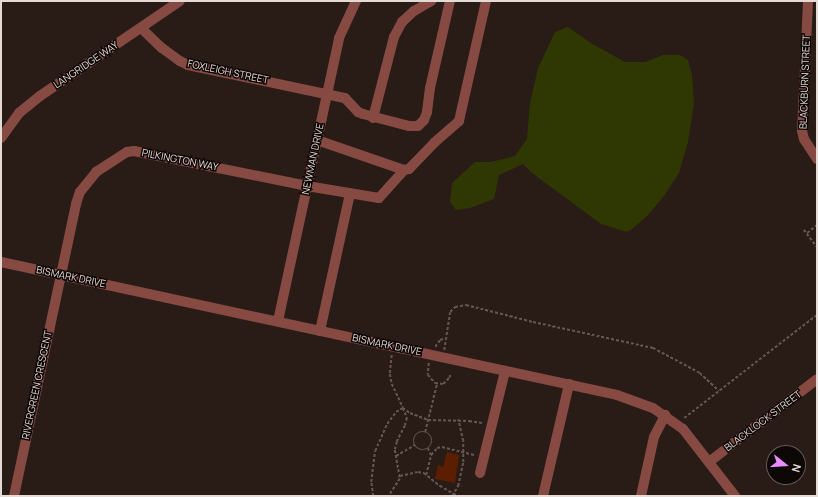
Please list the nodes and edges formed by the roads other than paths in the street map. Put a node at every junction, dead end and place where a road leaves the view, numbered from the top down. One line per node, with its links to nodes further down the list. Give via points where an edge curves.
1 (180, 1): 7 (street, LANGRIDGE WAY)
2 (431, 1): 9 (street, via 402,22 394,37)
3 (450, 1): 9 (street, FOXLEIGH STREET, via 424,120 418,126 409,126)
4 (486, 1): 13 (street, via 459,121 434,142 414,165)
5 (808, 1): 12 (street, BLACKBURN STREET, via 802,131 804,139)
6 (354, 2): 8 (street, NEWMAN DRIVE, via 339,38)
7 (141, 28): 8 (street, FOXLEIGH STREET, via 162,48 188,65); 10 (street, LANGRIDGE WAY, via 40,96 19,113)
8 (327, 93): 9 (street, FOXLEIGH STREET, via 345,98 358,112); 11 (street, NEWMAN DRIVE)
9 (374, 118)
10 (1, 138)
11 (316, 140): 13 (street); 14 (street, NEWMAN DRIVE)
12 (817, 159)
13 (404, 170): 15 (street, PILKINGTON WAY, via 379,198)
14 (307, 186): 15 (street, PILKINGTON WAY); 17 (street, PILKINGTON WAY, via 143,152 127,152 96,172 80,192); 18 (street, NEWMAN DRIVE)
15 (350, 193): 19 (street)
16 (1, 262): 17 (street, BISMARK DRIVE)
17 (61, 275): 18 (street, BISMARK DRIVE); 26 (street, RIVERGREEN CRESCENT)
18 (278, 321): 19 (street, BISMARK DRIVE)
19 (320, 331): 20 (street, BISMARK DRIVE)
20 (505, 370): 22 (street, BISMARK DRIVE); 25 (street)
21 (817, 379): 24 (street, BLACKLOCK STREET)
22 (569, 384): 23 (street, BISMARK DRIVE, via 625,397); 27 (street)
23 (665, 415): 24 (street, BISMARK DRIVE, via 683,429); 28 (street, via 654,437)
24 (709, 462): 29 (street, BISMARK DRIVE)
25 (480, 473)
26 (14, 496)
27 (543, 496)
28 (641, 496)
29 (736, 496)

